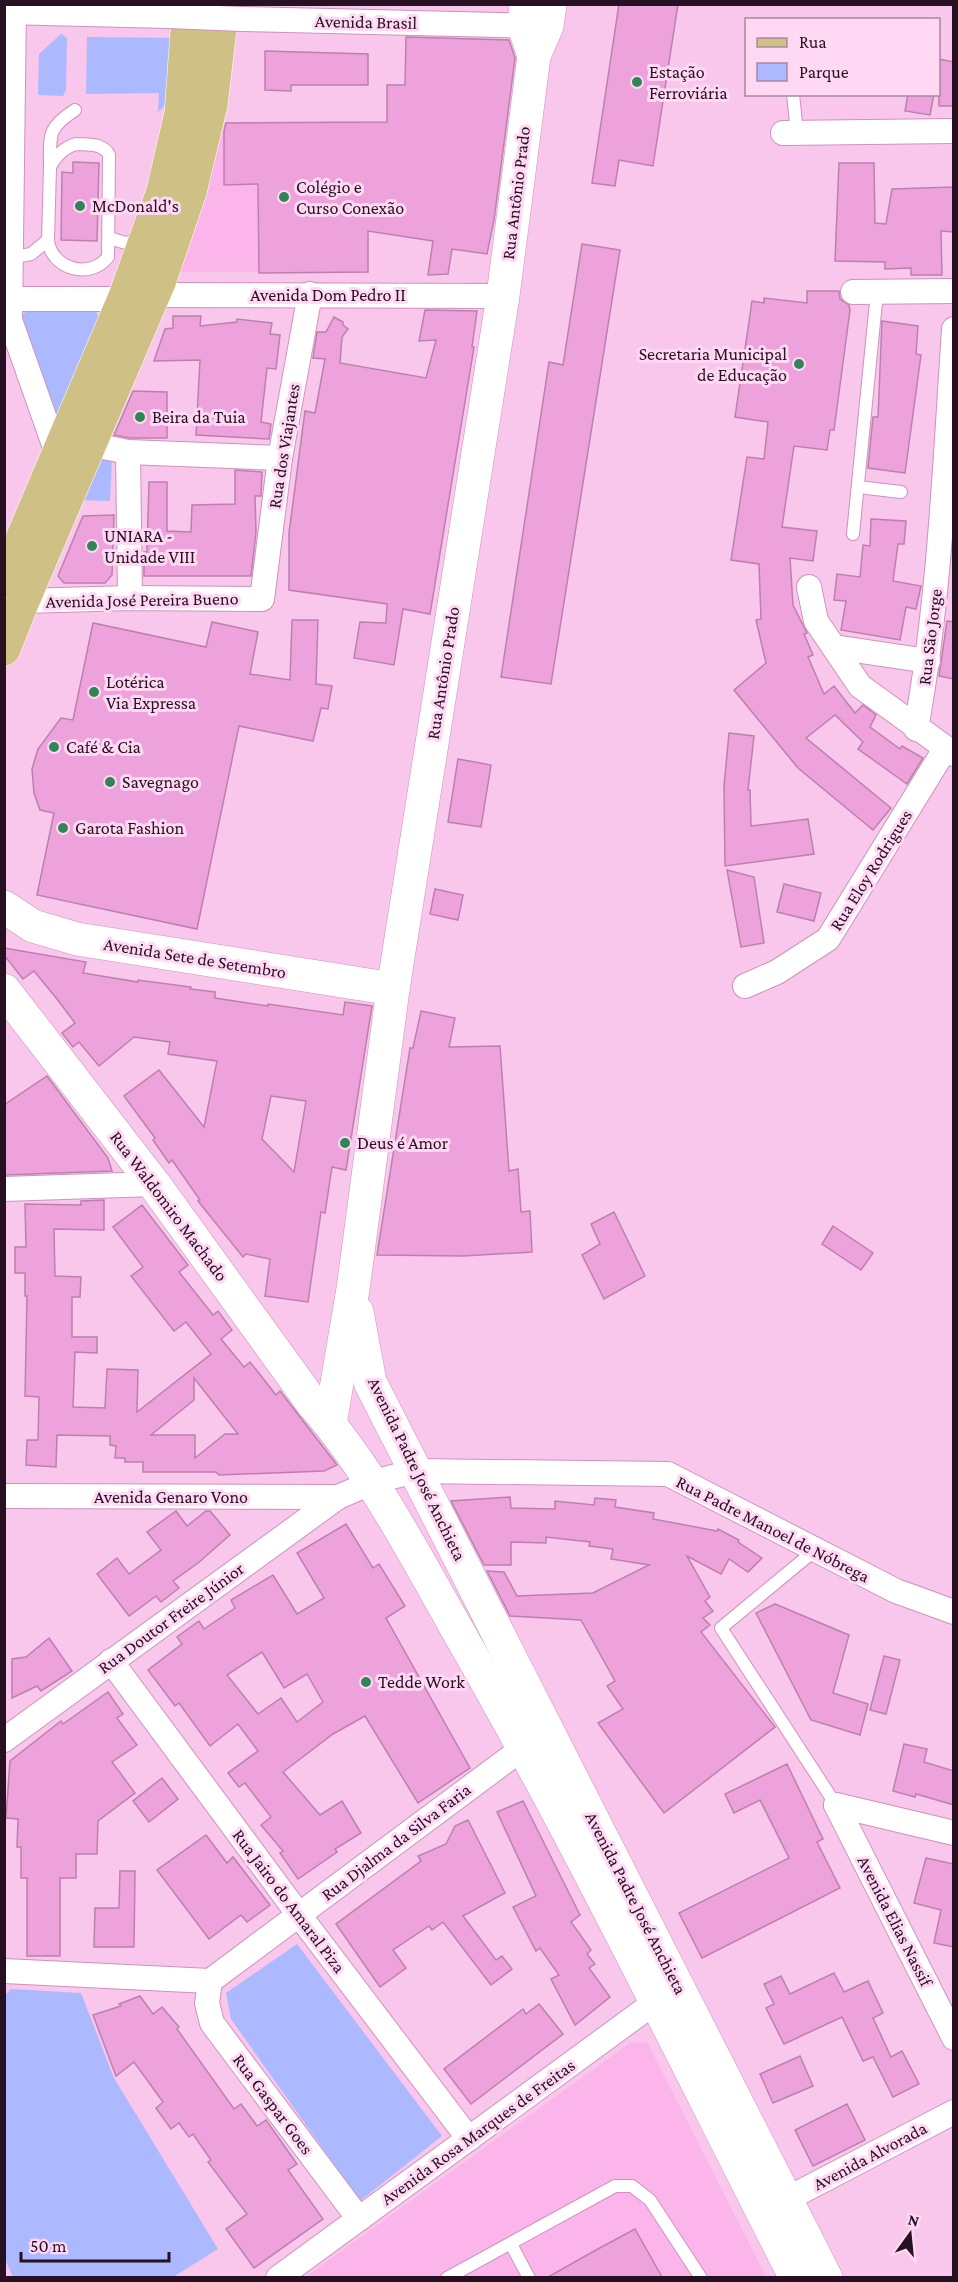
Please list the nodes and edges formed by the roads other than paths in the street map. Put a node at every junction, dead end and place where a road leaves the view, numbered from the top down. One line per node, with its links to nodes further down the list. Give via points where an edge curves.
1 (11, 9): 2 (street, Avenida Brasil); 13 (street)
2 (179, 10): 3 (street, Avenida Brasil, bridge); 10 (main road, via 181,113)
3 (232, 12): 4 (street, Avenida Brasil); 19 (main road, via 190,192)
4 (537, 15): 18 (main road, Rua Antônio Prado)
5 (792, 96): 8 (lane)
6 (75, 110): 9 (lane, via 53,128)
7 (954, 131): 8 (street)
8 (790, 133)
9 (50, 167): 11 (lane, via 69,146 76,144 107,151); 12 (lane)
10 (148, 237): 11 (lane, via 126,243); 19 (main road)
11 (109, 238): 12 (lane, via 108,257 86,269 59,263 49,251)
12 (48, 240): 13 (lane, via 32,254)
13 (10, 258): 20 (street)
14 (954, 291): 16 (street)
15 (853, 292): 16 (street)
16 (877, 292): 26 (lane)
17 (310, 294): 18 (street, Avenida Dom Pedro II); 19 (street, Avenida Dom Pedro II); 25 (street, Rua dos Viajantes)
18 (503, 296): 41 (main road, Rua Antônio Prado)
19 (138, 297): 20 (street, Avenida Dom Pedro II); 22 (main road); 24 (main road)
20 (7, 299): 24 (street, via 10,320)
21 (954, 329): 29 (street, Rua São Jorge)
22 (89, 444): 23 (street); 31 (main road)
23 (128, 452): 25 (street); 32 (street)
24 (58, 456): 31 (main road)
25 (280, 458): 33 (street, Rua dos Viajantes)
26 (858, 487): 27 (lane); 28 (lane)
27 (900, 492)
28 (853, 534)
29 (947, 549): 36 (street, Rua São Jorge)
30 (809, 587): 34 (street, via 816,621)
31 (11, 594): 32 (street, Avenida José Pereira Bueno); 35 (main road)
32 (130, 598): 33 (street, Avenida José Pereira Bueno)
33 (262, 599)
34 (834, 647): 36 (street); 37 (street, via 860,686)
35 (4, 649)
36 (928, 661): 37 (street, Rua São Jorge)
37 (916, 729): 38 (street)
38 (949, 752): 40 (street, Rua Eloy Rodrigues, via 828,939 777,972)
39 (4, 907): 41 (main road, Avenida Sete de Setembro, via 33,926 77,939)
40 (745, 986)
41 (393, 989): 45 (main road, Rua Antônio Prado)
42 (4, 990): 43 (main road, Rua Waldomiro Machado)
43 (154, 1184): 44 (street); 46 (main road, Rua Waldomiro Machado)
44 (4, 1189)
45 (353, 1289): 46 (main road, Avenida Padre José Anchieta); 47 (main road, Avenida Padre José Anchieta, via 370,1382)
46 (330, 1424): 48 (main road, Avenida Padre José Anchieta)
47 (416, 1471): 48 (street, Rua Padre Manoel de Nóbrega); 51 (street, Rua Padre Manoel de Nóbrega, via 668,1474); 54 (main road, Avenida Padre José Anchieta)
48 (373, 1482): 50 (street, Rua Padre Manoel de Nóbrega); 54 (main road, Avenida Padre José Anchieta)
49 (4, 1496): 50 (street, Avenida Genaro Vono)
50 (338, 1497): 53 (street, Rua Doutor Freire Júnior)
51 (814, 1551): 52 (street, Rua Padre Manoel de Nóbrega, via 896,1591); 56 (lane, via 721,1628)
52 (954, 1612)
53 (111, 1661): 55 (street, Rua Doutor Freire Júnior); 58 (street, Rua Jairo do Amaral Piza)
54 (536, 1739): 58 (street, Rua Djalma da Silva Faria); 61 (main road, Avenida Padre José Anchieta)
55 (4, 1740)
56 (836, 1805): 57 (street); 62 (street, Avenida Elias Nassif)
57 (954, 1833)
58 (299, 1915): 60 (street, Rua Djalma da Silva Faria); 64 (street, Rua Jairo do Amaral Piza)
59 (4, 1971): 60 (street)
60 (210, 1981): 66 (street, Rua Gaspar Goes, via 207,2003 212,2023)
61 (666, 1994): 64 (street, Avenida Rosa Marques de Freitas); 65 (main road, Avenida Padre José Anchieta); 72 (main road, Avenida Padre José Anchieta)
62 (954, 2038)
63 (954, 2112): 65 (street, Avenida Alvorada)
64 (469, 2139): 66 (street, Avenida Rosa Marques de Freitas)
65 (787, 2199): 73 (main road, Avenida Padre José Anchieta)
66 (359, 2219): 68 (street, Avenida Rosa Marques de Freitas)
67 (511, 2244): 69 (lane); 70 (lane); 71 (lane, via 615,2186 632,2186 650,2200)
68 (278, 2277)
69 (447, 2277)
70 (528, 2277)
71 (701, 2277)
72 (796, 2277)
73 (826, 2277)

